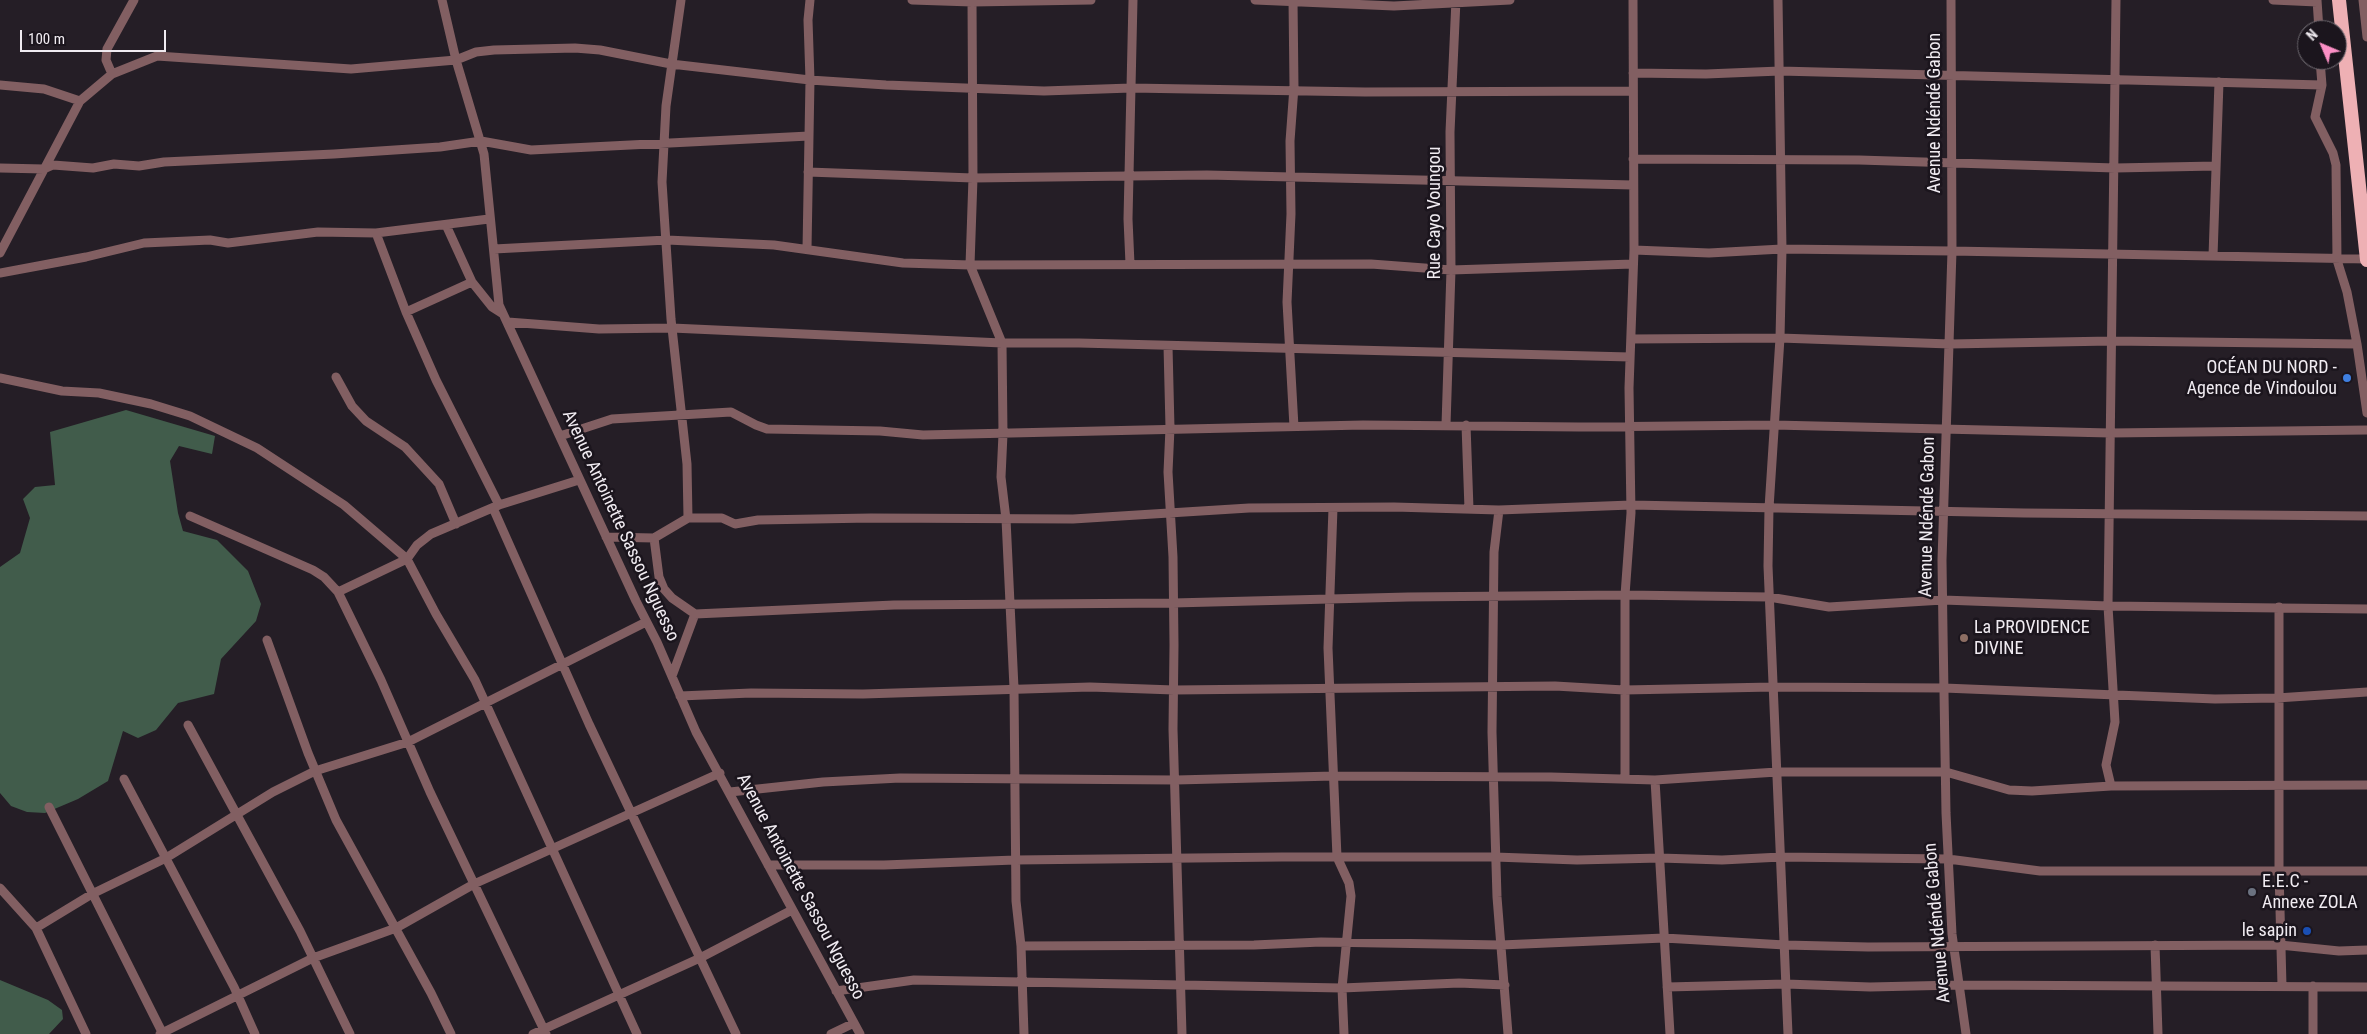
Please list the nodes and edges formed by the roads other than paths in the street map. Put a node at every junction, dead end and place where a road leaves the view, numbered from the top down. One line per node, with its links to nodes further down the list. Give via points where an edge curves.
1 (134, 0): 28 (street, via 108,49 106,60)
2 (442, 0): 23 (street, Avenue Antoinette Sassou Nguesso)
3 (681, 0): 24 (street)
4 (810, 0): 31 (street)
5 (912, 0): 17 (street)
6 (1091, 0): 17 (street)
7 (1133, 0): 36 (street)
8 (1255, 0): 18 (street)
9 (1510, 0): 20 (street)
10 (1633, 0): 27 (street)
11 (1778, 0): 26 (street)
12 (1951, 0): 29 (street, Avenue Ndéndé Gabon)
13 (2116, 0): 30 (street)
14 (2273, 0): 19 (street)
15 (2339, 0): 70 (highway)
16 (2363, 0): 22 (street)
17 (972, 1): 35 (street)
18 (1293, 1): 20 (street, via 1394,6); 38 (street)
19 (2317, 1): 21 (street)
20 (1456, 2): 39 (street, Rue Cayo Voungou)
21 (2318, 20)
22 (2367, 38)
23 (456, 60): 24 (street, via 486,50 575,48); 28 (street, via 351,69 158,56); 42 (street, Avenue Antoinette Sassou Nguesso)
24 (670, 64): 31 (street); 43 (street)
25 (2321, 70): 34 (street)
26 (1780, 71): 27 (street); 29 (street); 45 (street)
27 (1633, 73): 37 (street)
28 (112, 74): 40 (street)
29 (1951, 76): 30 (street); 46 (street, Avenue Ndéndé Gabon)
30 (2114, 78): 32 (street); 49 (street)
31 (810, 80): 35 (street); 41 (street)
32 (2219, 82): 34 (street); 47 (street)
33 (0, 85): 40 (street, via 44,90)
34 (2322, 85): 69 (street, via 2315,117 2336,165)
35 (972, 87): 36 (street, via 1044,91); 54 (street)
36 (1131, 88): 38 (street); 53 (street)
37 (1632, 91): 39 (street); 44 (street)
38 (1294, 92): 39 (street); 52 (street)
39 (1453, 92): 55 (street, Rue Cayo Voungou)
40 (80, 101): 50 (street)
41 (809, 136): 43 (street); 51 (street)
42 (481, 141): 43 (street, via 531,150); 50 (street, via 334,154 134,166 114,164 77,168 53,165); 57 (street, Avenue Antoinette Sassou Nguesso)
43 (662, 143): 60 (street)
44 (1633, 158): 45 (street); 56 (street)
45 (1780, 160): 46 (street); 64 (street)
46 (1952, 164): 49 (street); 65 (street, Avenue Ndéndé Gabon)
47 (2216, 166): 49 (street); 68 (street)
48 (0, 168): 50 (street)
49 (2115, 168): 67 (street)
50 (44, 169): 66 (street)
51 (808, 172): 54 (street); 62 (street)
52 (1291, 176): 53 (street); 55 (street); 73 (street)
53 (1130, 177): 54 (street); 71 (street)
54 (973, 178): 74 (street)
55 (1451, 180): 56 (street); 75 (street, Rue Cayo Voungou)
56 (1633, 185): 63 (street)
57 (489, 219): 58 (street); 61 (street, Avenue Antoinette Sassou Nguesso)
58 (446, 225): 59 (street); 77 (street)
59 (376, 233): 76 (street, via 318,232 228,243 210,240 144,243); 78 (street)
60 (667, 240): 61 (street); 62 (street); 80 (street)
61 (494, 249): 79 (street, Avenue Antoinette Sassou Nguesso, via 497,295)
62 (807, 249): 74 (street, via 902,263)
63 (1634, 250): 64 (street); 72 (street)
64 (1782, 250): 65 (street); 81 (street)
65 (1952, 251): 67 (street); 85 (street, Avenue Ndéndé Gabon)
66 (0, 253)
67 (2112, 254): 68 (street); 83 (street)
68 (2213, 256): 69 (street)
69 (2337, 260): 70 (street); 86 (street)
70 (2367, 260)
71 (1130, 264): 73 (street); 74 (street)
72 (1633, 264): 75 (street); 82 (street)
73 (1289, 265): 75 (street, via 1371,264); 88 (street)
74 (970, 266): 84 (street)
75 (1451, 270): 89 (street, Rue Cayo Voungou)
76 (0, 273)
77 (472, 282): 78 (street); 79 (street, via 492,307)
78 (406, 312): 108 (street)
79 (506, 318): 80 (street, via 599,329); 105 (street, Avenue Antoinette Sassou Nguesso)
80 (672, 328): 84 (street); 93 (street)
81 (1780, 338): 82 (street); 85 (street); 97 (street)
82 (1630, 339): 90 (street)
83 (2111, 342): 85 (street); 86 (street); 103 (street)
84 (1002, 343): 87 (street); 104 (street)
85 (1950, 344): 100 (street, Avenue Ndéndé Gabon)
86 (2357, 344): 94 (street)
87 (1168, 346): 88 (street); 101 (street)
88 (1290, 348): 89 (street); 98 (street)
89 (1448, 352): 90 (street); 95 (street, Rue Cayo Voungou)
90 (1630, 357): 99 (street)
91 (336, 377): 120 (street, via 352,406 366,420 405,447 440,484)
92 (0, 378): 123 (street, via 62,391 108,395 190,416 257,448 329,495)
93 (682, 413): 104 (street, via 731,412 756,426 767,428); 105 (street, via 600,422); 118 (street)
94 (2367, 414)
95 (1446, 425): 96 (street); 98 (street)
96 (1466, 425): 99 (street); 111 (street)
97 (1774, 425): 99 (street); 100 (street); 110 (street)
98 (1294, 426): 101 (street)
99 (1628, 427): 107 (street)
100 (1946, 427): 103 (street); 113 (street, Avenue Ndéndé Gabon)
101 (1170, 428): 104 (street); 115 (street, via 1168,472)
102 (2367, 430): 103 (street)
103 (2110, 433): 114 (street)
104 (1003, 434): 119 (street, via 1001,477)
105 (560, 436): 106 (street, Avenue Antoinette Sassou Nguesso)
106 (579, 480): 108 (street); 121 (street, Avenue Antoinette Sassou Nguesso)
107 (1631, 505): 110 (street); 112 (street); 125 (street)
108 (496, 506): 120 (street); 138 (street)
109 (1333, 508): 111 (street); 115 (street, via 1249,508); 128 (street)
110 (1769, 508): 113 (street); 127 (street)
111 (1469, 509): 112 (street)
112 (1499, 510): 126 (street)
113 (1944, 510): 114 (street); 129 (street, Avenue Ndéndé Gabon)
114 (2109, 513): 117 (street); 132 (street)
115 (1171, 514): 119 (street); 130 (street)
116 (190, 516): 124 (street, via 313,570)
117 (2367, 516)
118 (688, 518): 119 (street, via 722,518 735,524 768,520); 122 (street)
119 (1006, 519): 131 (street)
120 (456, 524): 123 (street, via 431,534)
121 (606, 536): 122 (street); 136 (street, Avenue Antoinette Sassou Nguesso)
122 (654, 538): 135 (street, via 659,577 664,589)
123 (407, 559): 124 (street); 151 (street)
124 (338, 592): 153 (street)
125 (1625, 595): 126 (street); 127 (street); 146 (street)
126 (1493, 598): 128 (street); 140 (street)
127 (1769, 598): 129 (street, via 1828,607); 141 (street)
128 (1330, 599): 130 (street); 143 (street, via 1328,648)
129 (1942, 600): 132 (street); 144 (street, Avenue Ndéndé Gabon)
130 (1173, 603): 131 (street); 145 (street)
131 (1009, 604): 135 (street, via 790,608); 142 (street)
132 (2108, 606): 133 (street); 148 (street)
133 (2278, 607): 134 (street); 150 (street)
134 (2367, 609)
135 (694, 614): 139 (street)
136 (646, 622): 138 (street); 139 (street, Avenue Antoinette Sassou Nguesso)
137 (267, 640): 154 (street)
138 (563, 663): 151 (street); 170 (street)
139 (672, 676): 149 (street, Avenue Antoinette Sassou Nguesso)
140 (1493, 687): 143 (street); 146 (street); 160 (street)
141 (1773, 687): 144 (street); 146 (street); 155 (street)
142 (1014, 688): 145 (street); 149 (street); 161 (street)
143 (1331, 688): 145 (street); 158 (street)
144 (1944, 688): 148 (street); 156 (street, Avenue Ndéndé Gabon)
145 (1174, 690): 162 (street)
146 (1624, 690): 163 (street)
147 (2367, 692): 150 (street)
148 (2114, 695): 150 (street); 166 (street, via 2115,722 2106,764)
149 (680, 696): 157 (street, Avenue Antoinette Sassou Nguesso)
150 (2277, 698): 167 (street)
151 (486, 703): 153 (street); 172 (street)
152 (188, 725): 171 (street)
153 (408, 742): 154 (street); 184 (street)
154 (315, 771): 171 (street); 189 (street, via 336,820)
155 (1777, 772): 156 (street); 164 (street); 175 (street)
156 (1946, 772): 166 (street, via 2009,790); 179 (street, Avenue Ndéndé Gabon)
157 (720, 773): 168 (street, Avenue Antoinette Sassou Nguesso); 170 (street)
158 (1334, 776): 160 (street); 162 (street); 173 (street)
159 (124, 778): 176 (street)
160 (1494, 778): 163 (street); 174 (street)
161 (1014, 780): 162 (street); 168 (street, via 900,778); 180 (street)
162 (1176, 780): 177 (street)
163 (1625, 780): 164 (street)
164 (1655, 780): 178 (street)
165 (2367, 785): 167 (street)
166 (2111, 786): 167 (street)
167 (2279, 787): 182 (street)
168 (730, 792): 181 (street, Avenue Antoinette Sassou Nguesso)
169 (49, 807): 186 (street)
170 (631, 812): 172 (street); 201 (street)
171 (238, 814): 176 (street); 200 (street)
172 (552, 847): 184 (street); 214 (street)
173 (1337, 857): 174 (street); 177 (street); 191 (street, via 1349,883 1350,913)
174 (1495, 857): 178 (street, via 1577,860); 192 (street)
175 (1781, 857): 178 (street, via 1722,860); 179 (street); 193 (street)
176 (166, 858): 186 (street); 215 (street)
177 (1177, 858): 180 (street); 196 (street)
178 (1660, 858): 190 (street)
179 (1948, 859): 182 (street, via 2040,871); 197 (street, Avenue Ndéndé Gabon)
180 (1015, 860): 181 (street); 195 (street)
181 (768, 865): 187 (street, Avenue Antoinette Sassou Nguesso)
182 (2279, 871): 183 (street); 194 (street)
183 (2367, 871)
184 (474, 884): 189 (street); 217 (street)
185 (0, 888): 188 (street)
186 (92, 894): 188 (street); 219 (street)
187 (792, 910): 201 (street); 213 (street, Avenue Antoinette Sassou Nguesso)
188 (36, 928): 218 (street)
189 (396, 928): 200 (street); 222 (street)
190 (1664, 938): 192 (street); 193 (street); 210 (street)
191 (1345, 943): 192 (street); 196 (street); 212 (street)
192 (1501, 945): 203 (street)
193 (1785, 945): 197 (street); 204 (street)
194 (2280, 945): 198 (street); 199 (street); 208 (street)
195 (1021, 946): 196 (street); 202 (street)
196 (1179, 946): 205 (street)
197 (1954, 946): 198 (street); 206 (street, Avenue Ndéndé Gabon)
198 (2155, 946): 207 (street)
199 (2367, 950)
200 (313, 958): 215 (street); 221 (street)
201 (700, 958): 214 (street); 225 (street)
202 (1021, 983): 205 (street); 213 (street, via 914,980); 228 (street)
203 (1505, 984): 212 (street); 231 (street)
204 (1786, 984): 206 (street, via 1870,987); 210 (street); 233 (street)
205 (1180, 985): 212 (street); 229 (street)
206 (1958, 985): 207 (street); 234 (street, Avenue Ndéndé Gabon)
207 (2157, 985): 208 (street); 235 (street)
208 (2282, 986): 209 (street)
209 (2313, 986): 211 (street); 236 (street)
210 (1667, 987): 232 (street)
211 (2367, 987)
212 (1342, 988): 230 (street)
213 (836, 991): 216 (street, Avenue Antoinette Sassou Nguesso)
214 (620, 994): 217 (street); 224 (street)
215 (238, 996): 219 (street); 220 (street)
216 (854, 1023): 226 (street); 227 (street, Avenue Antoinette Sassou Nguesso)
217 (545, 1032): 223 (street)
218 (86, 1034)
219 (162, 1034)
220 (255, 1034)
221 (350, 1034)
222 (451, 1034)
223 (533, 1034)
224 (637, 1034)
225 (736, 1034)
226 (831, 1034)
227 (860, 1034)
228 (1024, 1034)
229 (1182, 1034)
230 (1344, 1034)
231 (1508, 1034)
232 (1670, 1034)
233 (1788, 1034)
234 (1966, 1034)
235 (2158, 1034)
236 (2313, 1034)

